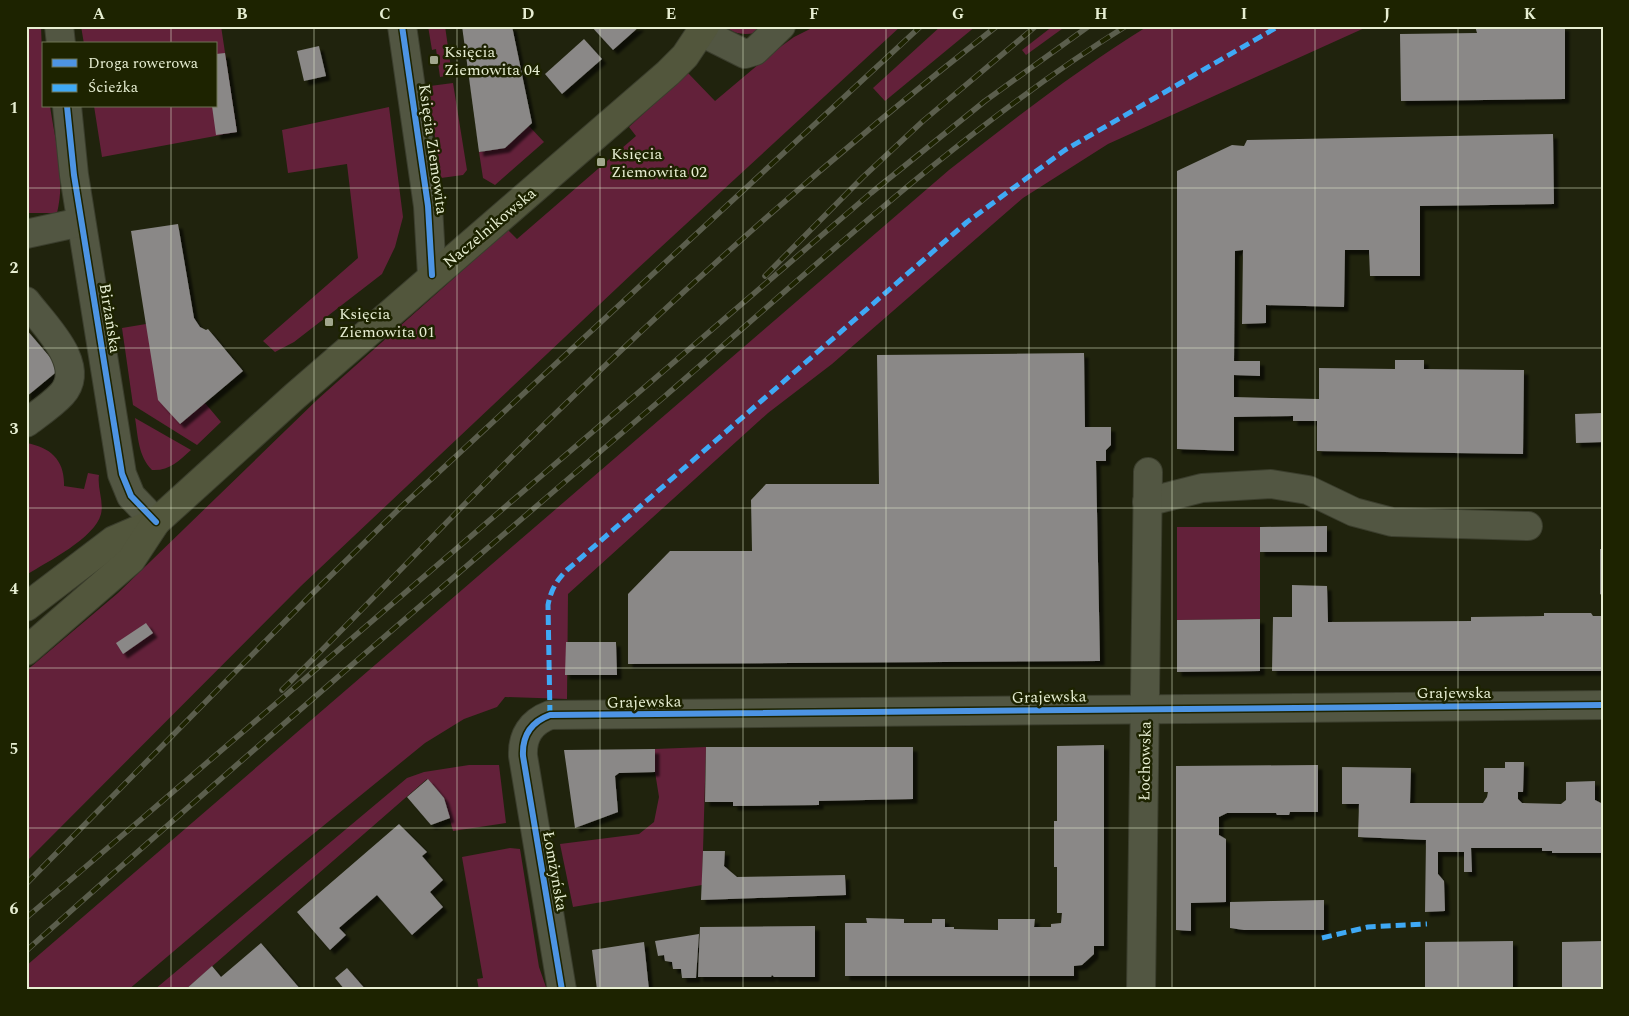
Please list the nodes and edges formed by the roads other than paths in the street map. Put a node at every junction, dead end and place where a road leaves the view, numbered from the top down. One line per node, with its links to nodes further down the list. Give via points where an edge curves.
1 (59, 26): 5 (street)
2 (402, 26): 9 (street, Księcia Ziemowita, via 428,206)
3 (781, 26): 4 (street, via 755,51 745,54)
4 (703, 29): 9 (main road, Naczelnikowska, via 668,73)
5 (61, 42)
6 (67, 108): 7 (street, Birżańska)
7 (81, 222): 8 (street); 14 (street, Birżańska, via 122,474 131,496)
8 (26, 234)
9 (432, 275): 14 (main road, Naczelnikowska)
10 (26, 301): 11 (street, via 66,354 71,372 70,382 62,395)
11 (26, 424)
12 (1148, 472): 13 (street, Łochowska)
13 (1147, 502): 15 (street, via 1202,488 1272,484 1308,490 1354,512 1392,522); 19 (street, Łochowska)
14 (156, 522): 16 (main road, Naczelnikowska, via 114,540); 17 (main road, Naczelnikowska, via 131,560)
15 (1528, 526)
16 (26, 607)
17 (26, 650)
18 (1603, 705): 19 (street, Grajewska)
19 (1144, 708): 20 (street, Grajewska, via 550,716 529,729); 22 (street, Łochowska)
20 (522, 756): 21 (street, Łomżyńska)
21 (562, 990)
22 (1142, 990)

